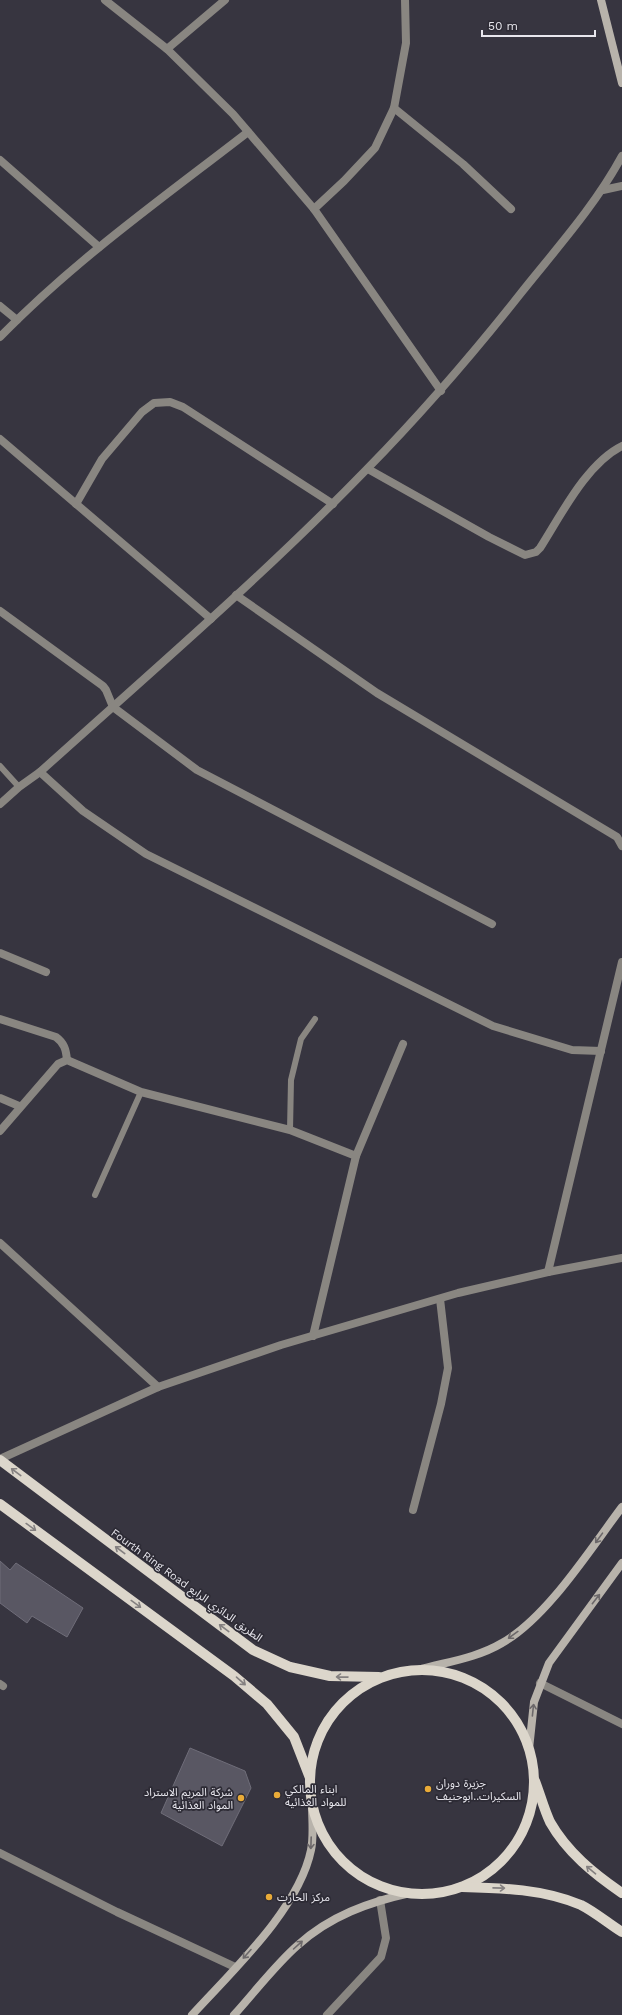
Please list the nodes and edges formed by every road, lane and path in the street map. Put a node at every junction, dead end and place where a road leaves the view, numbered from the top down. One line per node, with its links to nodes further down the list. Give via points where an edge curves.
1 (105, 0): 5 (street)
2 (225, 0): 5 (street)
3 (405, 0): 7 (street, via 406,43)
4 (601, 0): 6 (main road)
5 (167, 49): 8 (street)
6 (622, 83)
7 (394, 108): 13 (street, via 375,148); 14 (street, via 463,164)
8 (248, 132): 13 (street); 15 (street)
9 (622, 156): 12 (street)
10 (0, 160): 15 (street)
11 (622, 186): 12 (street)
12 (603, 190): 19 (street)
13 (314, 209): 19 (street)
14 (511, 209)
15 (99, 247): 17 (street)
16 (0, 306): 17 (street)
17 (17, 320): 18 (street)
18 (0, 337)
19 (441, 391): 22 (street)
20 (0, 439): 23 (street)
21 (622, 446): 22 (street, via 600,460 540,548 530,555 525,555 489,537)
22 (368, 469): 24 (street)
23 (76, 504): 24 (street, via 102,458 142,412 154,403 170,402 183,407); 27 (street)
24 (333, 504): 25 (street)
25 (236, 595): 27 (street); 33 (street, via 377,693 617,837)
26 (0, 611): 28 (street, via 102,686)
27 (211, 619): 28 (street)
28 (113, 707): 30 (street); 34 (street, via 197,770)
29 (0, 766): 31 (lane)
30 (40, 772): 31 (street); 41 (street, via 83,811 146,854 493,1026 572,1050)
31 (20, 787): 32 (street)
32 (0, 804)
33 (622, 846)
34 (492, 924)
35 (0, 953): 37 (street)
36 (622, 962): 41 (street)
37 (46, 972)
38 (0, 1019): 42 (street, via 56,1037 65,1048)
39 (315, 1020): 46 (lane, via 301,1039 291,1080)
40 (403, 1044): 48 (street)
41 (601, 1051): 52 (street)
42 (67, 1060): 43 (street); 45 (street, via 58,1064)
43 (141, 1092): 46 (street); 49 (lane)
44 (0, 1098): 45 (street)
45 (19, 1106): 47 (street)
46 (290, 1130): 48 (street)
47 (0, 1131)
48 (356, 1156): 54 (street)
49 (95, 1195)
50 (0, 1242): 55 (street)
51 (622, 1258): 52 (street)
52 (548, 1272): 53 (street)
53 (440, 1298): 54 (street); 59 (street, via 448,1368)
54 (313, 1336): 55 (street)
55 (158, 1387): 56 (street)
56 (0, 1460): 62 (main road, Fourth Ring Road الطريق الدائري الرابع, one-way to 56, via 330,1676 290,1667 253,1650)
57 (0, 1504): 67 (main road, one-way to 67, via 234,1676 267,1704 294,1737)
58 (622, 1507): 61 (main road, one-way to 61, via 550,1601 521,1630 481,1653)
59 (413, 1510)
60 (622, 1563): 63 (main road, one-way to 60, via 553,1657)
61 (418, 1670): 62 (main road); 65 (main road, via 443,1671 466,1678 487,1691 505,1707 519,1727)
62 (381, 1677): 67 (main road, via 358,1689 339,1706 324,1728 314,1752)
63 (540, 1683): 64 (street); 65 (main road, one-way to 63, via 534,1702)
64 (622, 1724)
65 (529, 1749): 66 (main road)
66 (534, 1777): 70 (main road, via 532,1805 522,1832 501,1860 486,1874); 72 (main road, one-way to 66, via 573,1854 550,1821)
67 (310, 1778): 68 (main road)
68 (312, 1804): 71 (main road, via 322,1831 337,1855 353,1869 383,1887); 75 (main road, one-way to 75, via 311,1850 300,1883 276,1921)
69 (0, 1853): 75 (street, via 117,1912)
70 (460, 1887): 71 (main road, via 436,1893); 74 (main road, one-way to 74, via 508,1888 548,1894 582,1906)
71 (410, 1893): 73 (main road)
72 (622, 1893)
73 (380, 1900): 77 (main road, one-way to 73, via 297,1945 336,1918); 78 (street, via 386,1938 381,1957)
74 (622, 1932)
75 (235, 1967): 76 (main road)
76 (192, 2015)
77 (234, 2015)
78 (327, 2015)

